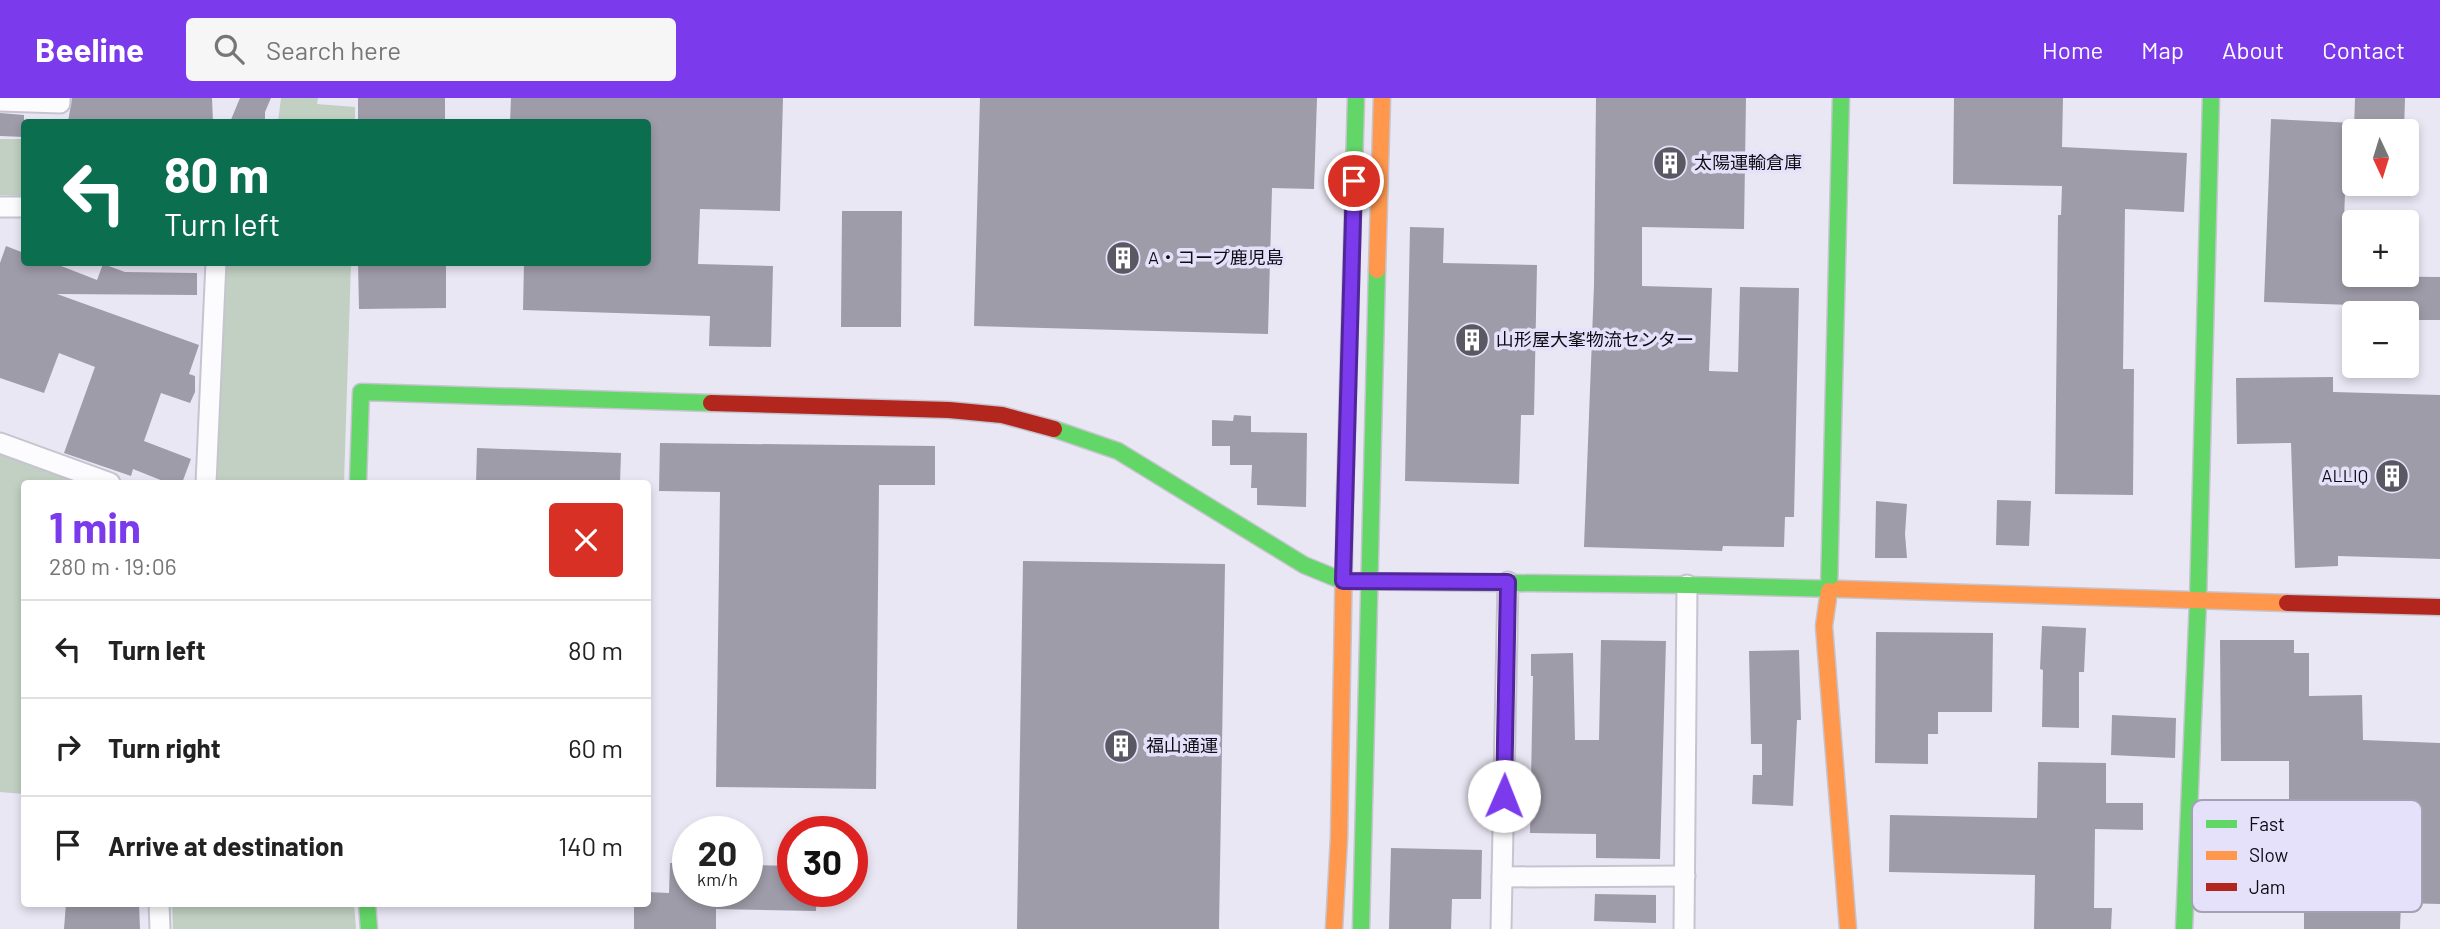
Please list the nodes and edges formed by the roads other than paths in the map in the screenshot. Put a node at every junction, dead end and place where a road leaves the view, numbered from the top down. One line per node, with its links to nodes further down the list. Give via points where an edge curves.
1 (60, 98): 6 (street, via 60,103)
2 (1356, 98): 15 (street)
3 (1382, 98): 14 (street)
4 (1841, 98): 18 (street)
5 (2211, 98): 19 (street)
6 (0, 101)
7 (0, 207): 8 (street)
8 (21, 207)
9 (216, 266): 12 (street)
10 (0, 443): 11 (street)
11 (102, 480)
12 (206, 480)
13 (358, 480): 15 (street, via 361,391 1002,415 1118,451 1304,565)
14 (1368, 579): 15 (street); 16 (street); 28 (street)
15 (1343, 581): 27 (street)
16 (1508, 582): 17 (street); 22 (street)
17 (1687, 585): 18 (street); 21 (street)
18 (1829, 590): 19 (street); 31 (street, via 1825,626)
19 (2198, 601): 20 (street); 32 (street)
20 (2440, 607)
21 (1685, 876): 22 (street); 30 (street)
22 (1502, 877): 29 (street)
23 (159, 907): 25 (street)
24 (367, 907): 26 (street)
25 (160, 929)
26 (369, 929)
27 (1334, 929)
28 (1361, 929)
29 (1501, 929)
30 (1684, 929)
31 (1848, 929)
32 (2184, 929)

